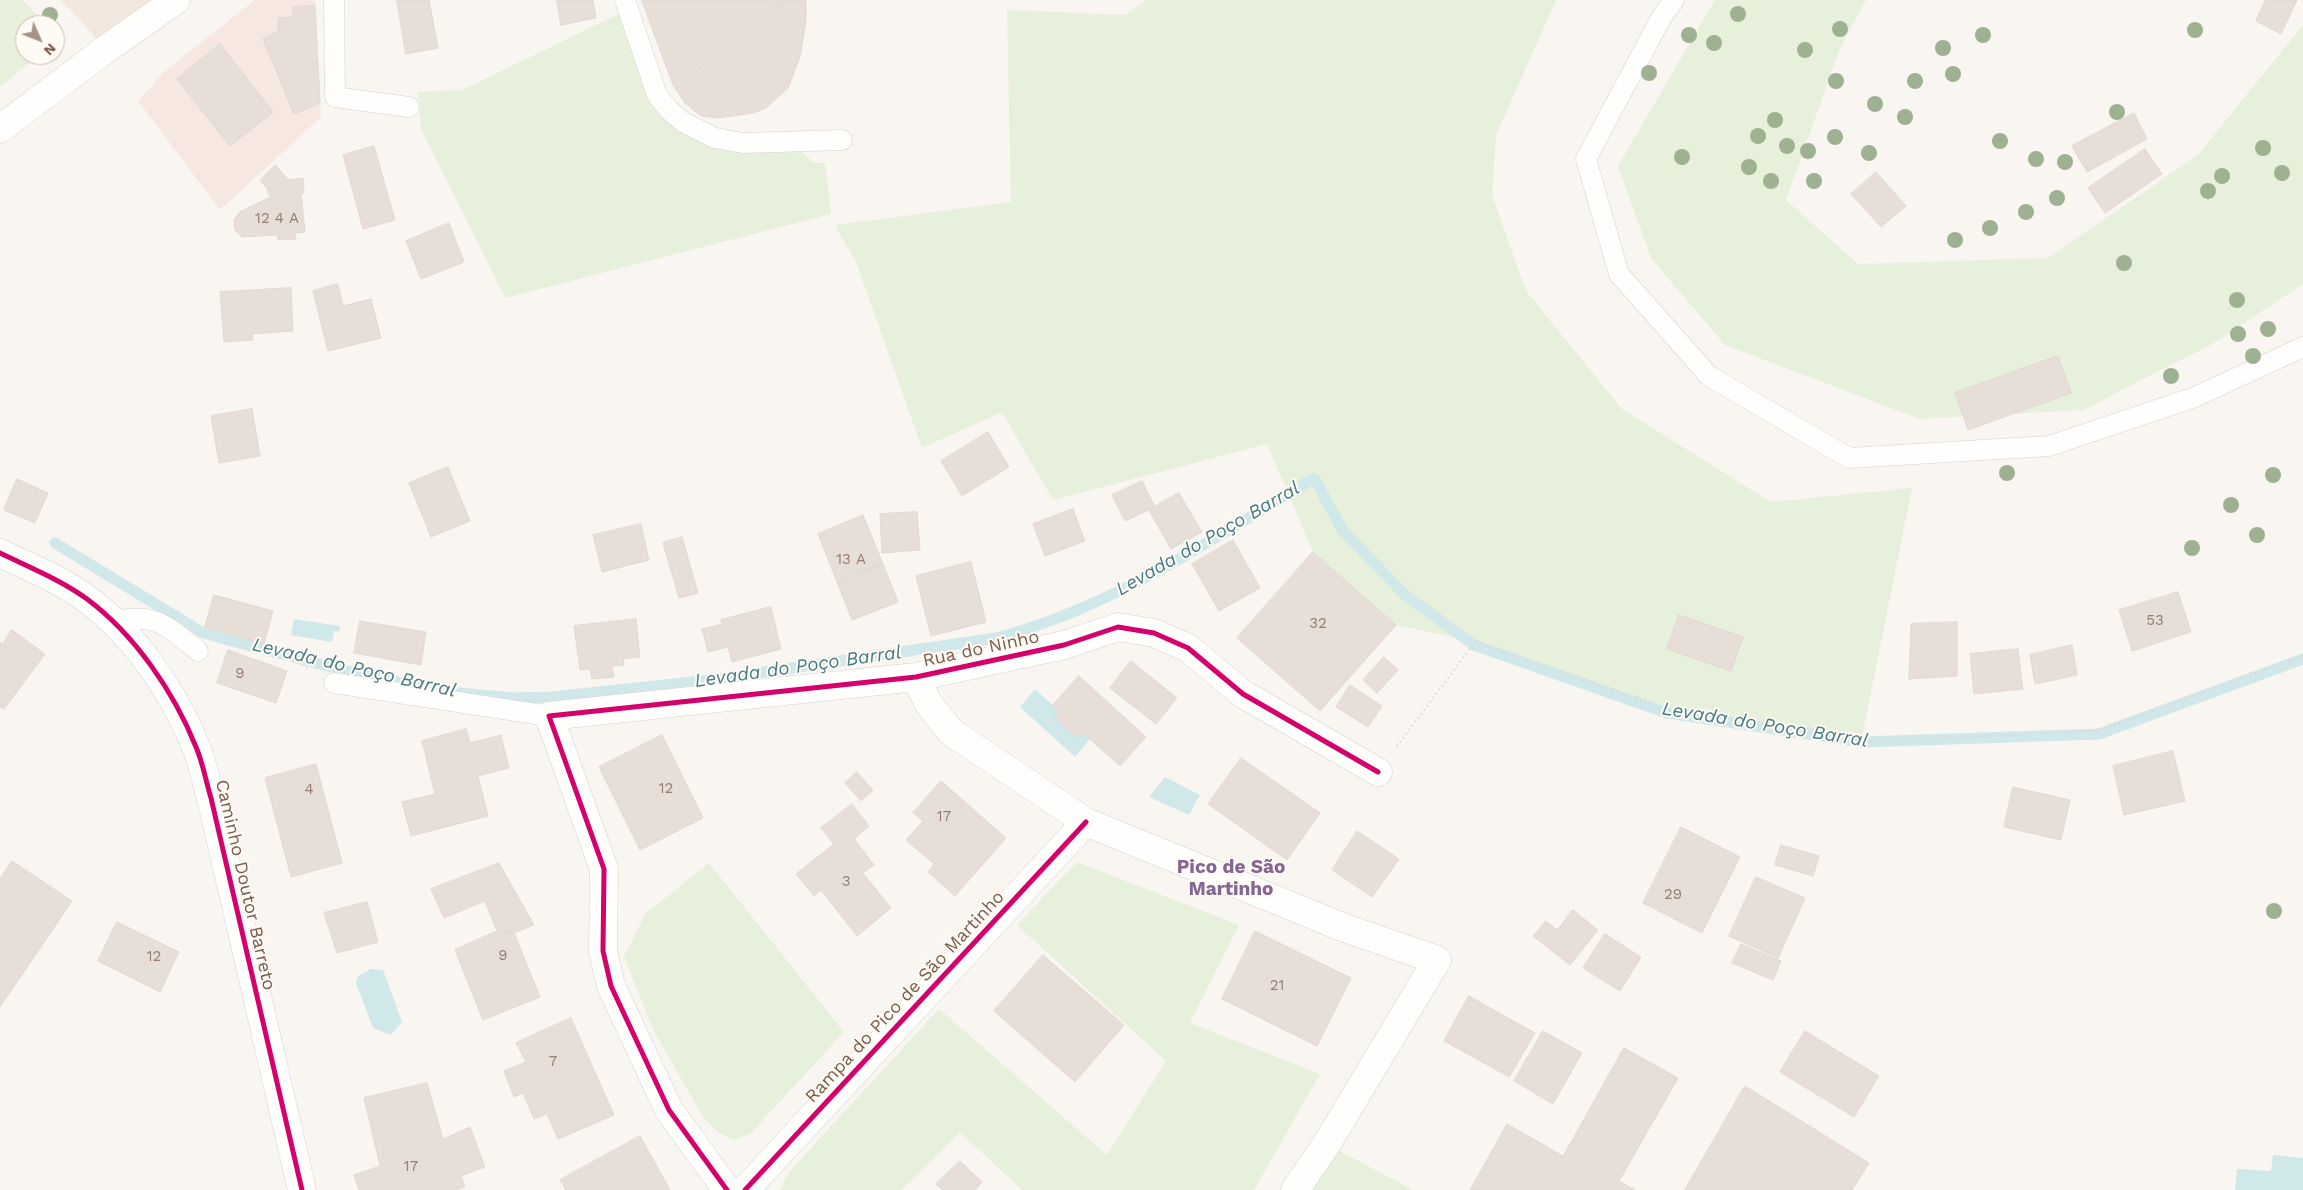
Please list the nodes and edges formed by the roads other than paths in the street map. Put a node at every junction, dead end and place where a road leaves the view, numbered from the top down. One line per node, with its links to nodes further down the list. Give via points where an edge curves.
1 (176, 0): 6 (street)
2 (334, 0): 5 (lane, via 335,97)
3 (625, 0): 7 (lane, via 657,95 683,122 715,138 742,143)
4 (1674, 0): 8 (lane, via 1661,18 1586,158 1619,274 1709,376 1849,458 2049,446 2195,398)
5 (409, 107)
6 (0, 129)
7 (842, 140)
8 (2303, 347)
9 (0, 553): 10 (street, Caminho Doutor Barreto, via 66,585)
10 (113, 622): 11 (lane, via 134,616 148,618 169,627); 17 (street, Caminho Doutor Barreto, via 164,683 198,750)
11 (198, 651)
12 (916, 677): 14 (street, Rua do Ninho); 15 (street, Rua do Ninho, via 1064,645 1118,627 1154,633 1188,648 1243,694); 16 (street, via 928,703 951,732)
13 (334, 683): 14 (lane, Rua do Ninho)
14 (549, 716): 18 (street, via 604,869 603,951 612,986 669,1110)
15 (1378, 772)
16 (1086, 822): 19 (street, Rampa do Pico de São Martinho); 20 (street, via 1342,927 1437,960 1326,1145)
17 (302, 1190)
18 (727, 1190)
19 (745, 1190)
20 (1295, 1190)

